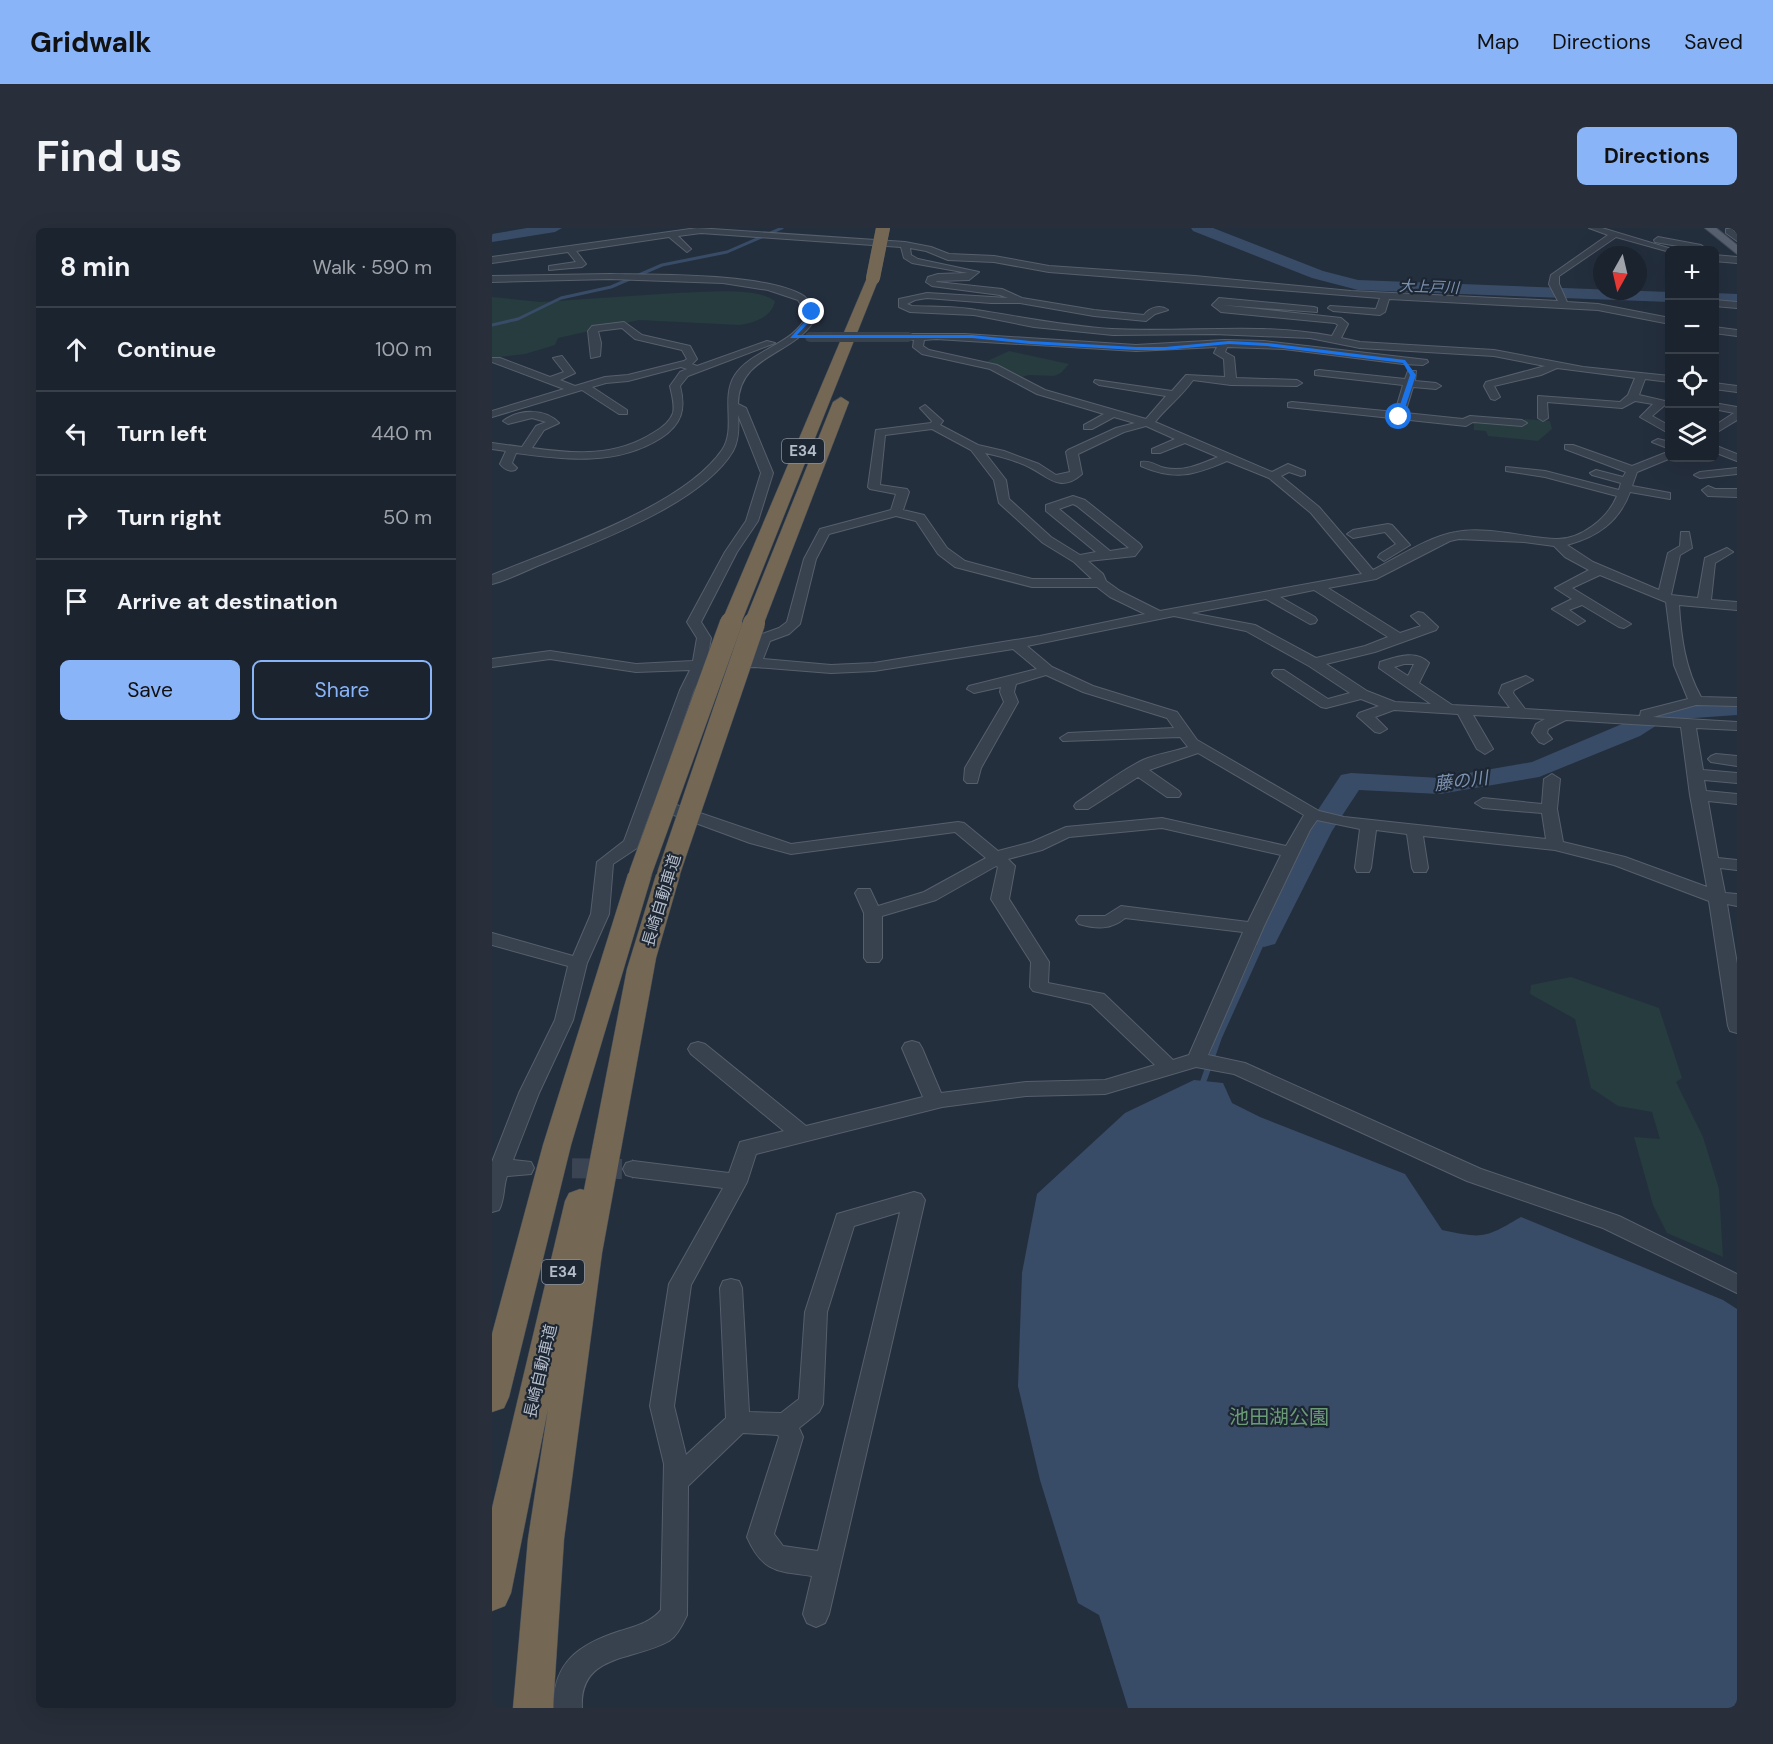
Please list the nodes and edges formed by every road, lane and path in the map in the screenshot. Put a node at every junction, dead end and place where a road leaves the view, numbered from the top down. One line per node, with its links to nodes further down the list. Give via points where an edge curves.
1 (884, 228): 25 (highway, 長崎自動車道 / E34, bridge)
2 (897, 228): 20 (highway)
3 (1593, 228): 8 (street)
4 (1710, 228): 18 (main road)
5 (702, 229): 7 (street); 9 (street)
6 (1729, 231): 10 (street)
7 (670, 233): 11 (street); 17 (street)
8 (1614, 235): 13 (street); 32 (street, via 1555,275 1554,284)
9 (810, 238): 12 (street); 16 (street)
10 (1737, 238)
11 (679, 242): 14 (street); 15 (street)
12 (905, 245): 24 (street, via 907,256 915,261); 28 (street, via 948,257)
13 (1667, 246)
14 (642, 247)
15 (687, 249)
16 (798, 249)
17 (571, 250): 21 (street); 27 (street, via 582,264 552,268 540,256 506,260 500,263 510,273)
18 (1737, 251)
19 (1719, 258): 22 (street)
20 (892, 259)
21 (492, 260)
22 (1737, 260)
23 (989, 271): 24 (street)
24 (975, 272): 31 (street, via 969,278 938,277 931,282 1002,292)
25 (880, 278): 53 (highway, 長崎自動車道 / E34); 223 (highway, 長崎自動車道 / E34, bridge, via 731,623 640,874 557,1145)
26 (492, 279): 27 (street)
27 (504, 279): 44 (street, via 677,277 764,286 797,297 809,306 812,317)
28 (1240, 285): 29 (street); 30 (street)
29 (1386, 295): 32 (street, via 1476,302); 37 (street, via 1380,312)
30 (1271, 296)
31 (1020, 300): 33 (street); 38 (street, via 1146,318 1152,311)
32 (1561, 300): 41 (street)
33 (998, 303): 40 (street); 40 (street, via 917,295 902,304 910,309)
34 (1719, 303): 35 (street)
35 (1737, 305)
36 (1333, 308): 37 (street)
37 (1349, 308): 39 (street)
38 (1162, 310)
39 (1312, 314): 39 (street, via 1219,301 1217,305 1221,309); 47 (street, via 1343,324)
40 (1036, 319): 45 (street); 46 (street, via 1113,332)
41 (1665, 320)
42 (1719, 330): 43 (street)
43 (1736, 332)
44 (792, 336): 45 (street, bridge); 59 (street); 82 (street, via 742,372 734,383)
45 (918, 337): 51 (street, via 972,336 1030,343 1165,349); 80 (street, via 918,347 926,352 993,367 1023,385)
46 (1229, 339): 47 (street, via 1314,332); 51 (street); 56 (street); 68 (street, via 1219,353 1229,357)
47 (1335, 340): 54 (street)
48 (673, 345): 49 (street, via 647,348); 50 (street, via 640,339 624,325 595,328); 59 (street, via 686,348 692,359)
49 (653, 354)
50 (595, 356)
51 (1186, 356): 63 (street)
52 (558, 358): 66 (street, via 570,373)
53 (859, 358)
54 (1529, 359): 58 (street); 60 (street)
55 (496, 360): 66 (street)
56 (1405, 361): 57 (street); 70 (street, via 1413,375)
57 (1436, 363)
58 (1486, 364)
59 (690, 365): 72 (street); 106 (street, via 675,386 681,409 677,418 641,446 623,453 589,457)
60 (1556, 365): 62 (street); 77 (street, via 1490,384)
61 (1319, 373): 70 (street)
62 (1641, 375): 65 (street); 78 (street)
63 (1190, 377): 68 (street); 76 (street)
64 (1736, 377): 75 (street)
65 (1665, 378)
66 (550, 380): 72 (street)
67 (1098, 382): 76 (street)
68 (1231, 382): 69 (street)
69 (1297, 383)
70 (1410, 384): 71 (street); 87 (street)
71 (1436, 386)
72 (578, 387): 86 (street); 90 (street)
73 (1719, 387): 75 (street)
74 (847, 388): 206 (highway, 長崎自動車道 / E34, bridge, via 754,623)
75 (1734, 389)
76 (1173, 394): 93 (street)
77 (1495, 397)
78 (1633, 397): 92 (street, via 1622,405 1589,406 1542,398); 98 (street, via 1661,403 1645,417)
79 (1370, 401): 87 (street)
80 (1076, 402): 88 (street); 89 (street)
81 (1292, 405): 87 (street)
82 (734, 407): 133 (street, via 729,448 714,470 689,490 651,511); 151 (street, via 741,408 767,473 752,521 694,622 704,638)
83 (1719, 407): 85 (street)
84 (925, 408): 96 (street, via 938,421)
85 (1737, 410)
86 (622, 411)
87 (1401, 411): 94 (street, via 1429,424)
88 (1058, 412)
89 (1113, 413): 93 (street); 97 (street)
90 (492, 414)
91 (1737, 415): 99 (street)
92 (1543, 418)
93 (1145, 422): 100 (street); 104 (street, via 1072,452 1076,474 1066,478 1054,478 1035,466)
94 (1522, 423)
95 (492, 426): 106 (street, via 543,414 554,423 540,428)
96 (934, 426): 104 (street); 124 (street, via 880,432 874,487 903,492)
97 (1088, 426)
98 (1665, 428)
99 (1719, 428)
100 (1184, 439): 108 (street); 109 (street)
101 (1737, 445): 107 (street)
102 (492, 446): 105 (street)
103 (1569, 447): 120 (street)
104 (975, 448): 130 (street, via 1000,480 1002,500 1047,540)
105 (512, 449): 106 (street); 113 (street, via 506,464)
106 (525, 450)
107 (1719, 450): 111 (street)
108 (1156, 451)
109 (1227, 457): 112 (street, via 1188,472 1162,472); 119 (street)
110 (1665, 457): 120 (street)
111 (1737, 458)
112 (1145, 464)
113 (511, 468)
114 (1510, 469): 120 (street)
115 (1737, 471): 118 (street)
116 (1301, 472): 119 (street, via 1288,467)
117 (1596, 473): 120 (street)
118 (1700, 475)
119 (1272, 476): 132 (street, via 1315,510)
120 (1626, 483): 123 (street); 127 (street, via 1615,511 1597,527 1582,537)
121 (1708, 490): 122 (street)
122 (1737, 493)
123 (1666, 496)
124 (896, 512): 134 (street, via 920,518 942,551 960,564 1032,583); 149 (street, via 824,532 810,559 794,624 764,638)
125 (1353, 534): 132 (street, via 1388,528 1404,545 1372,564)
126 (1685, 535): 137 (street, via 1686,548 1674,553)
127 (1558, 543): 131 (street, via 1569,554); 132 (street, via 1524,538 1446,538)
128 (1727, 552): 139 (street, via 1709,561)
129 (1106, 554): 129 (street, via 1131,553 1136,547 1081,503 1073,500 1050,508); 130 (street)
130 (1078, 559): 134 (street, via 1098,577)
131 (1599, 570): 137 (street); 138 (street, via 1562,588)
132 (1374, 574): 135 (street)
133 (492, 580)
134 (1100, 584): 141 (street)
135 (1316, 586): 136 (street); 146 (street)
136 (1267, 594): 141 (street); 143 (street)
137 (1668, 598): 139 (street); 159 (street, via 1685,683)
138 (1583, 600): 144 (street, via 1559,609); 145 (street)
139 (1704, 602): 140 (street)
140 (1737, 606)
141 (1164, 614): 147 (street); 150 (street, via 1250,628)
142 (1418, 615): 146 (street, via 1431,627)
143 (1310, 620)
144 (1578, 621)
145 (1624, 624)
146 (1399, 638): 150 (street)
147 (1016, 644): 149 (street, via 874,667 831,669); 152 (street)
148 (492, 663): 151 (street, via 550,655 636,668)
149 (755, 663): 151 (street)
150 (1314, 663): 158 (street)
151 (699, 667): 183 (street)
152 (1047, 670): 155 (street); 169 (street, via 1088,689 1172,715)
153 (1279, 673): 158 (street, via 1326,704)
154 (1526, 680): 163 (street, via 1507,688 1506,693)
155 (1010, 681): 157 (street); 180 (street, via 1007,692 1011,702 973,768)
156 (1411, 685): 162 (street)
157 (974, 689)
158 (1362, 694): 161 (street)
159 (1696, 701): 160 (street); 165 (street)
160 (1737, 702)
161 (1393, 706): 162 (street); 168 (street, via 1364,716)
162 (1457, 711): 163 (street); 173 (street)
163 (1522, 716): 164 (street)
164 (1561, 717): 165 (street); 171 (street, via 1541,727 1539,733)
165 (1637, 720): 166 (street)
166 (1688, 722): 167 (street); 177 (street)
167 (1737, 726)
168 (1380, 729)
169 (1183, 732): 170 (street); 172 (street)
170 (1068, 738)
171 (1544, 739)
172 (1200, 747): 176 (street); 188 (street)
173 (1485, 749)
174 (1716, 759): 175 (street)
175 (1737, 761)
176 (1138, 769): 181 (street); 186 (street)
177 (1695, 774): 178 (street); 182 (street)
178 (1737, 778)
179 (1552, 779): 187 (street)
180 (972, 780)
181 (1173, 794)
182 (1698, 795): 184 (street); 194 (street)
183 (645, 799): 193 (street, via 791,849 958,827); 208 (street, via 630,843 604,862 600,914)
184 (1737, 799)
185 (1483, 803): 187 (street)
186 (1082, 806)
187 (1549, 809): 191 (street)
188 (1315, 815): 189 (street); 192 (street)
189 (1369, 825): 190 (street); 196 (street)
190 (1414, 829): 191 (street); 197 (street)
191 (1556, 844): 199 (street, via 1619,861)
192 (1290, 852): 193 (street, via 1162,823 1066,832); 203 (street)
193 (995, 859): 201 (street, via 930,896); 213 (street, via 1007,866 1000,899 1040,962 1040,987 1097,999)
194 (1710, 862): 195 (street); 199 (street)
195 (1737, 865)
196 (1363, 868)
197 (1420, 868)
198 (864, 893): 201 (street)
199 (1716, 897): 200 (street); 205 (street)
200 (1737, 900)
201 (873, 913): 207 (street)
202 (1085, 920): 203 (street, via 1109,922 1121,912)
203 (1254, 928): 212 (street)
204 (492, 939): 208 (street)
205 (1732, 946): 209 (street)
206 (644, 954): 228 (highway, 長崎自動車道 / E34, via 566,1258); 230 (highway, via 587,1253 546,1539)
207 (873, 958)
208 (578, 963): 216 (street, via 564,1020 529,1093)
209 (1737, 1026)
210 (912, 1048): 214 (street)
211 (698, 1049): 215 (street)
212 (1207, 1063): 213 (street); 221 (street, via 1238,1068 1474,1175 1611,1222)
213 (1169, 1067): 214 (street, via 1105,1087 1026,1089)
214 (935, 1102): 215 (street)
215 (803, 1135): 219 (street, via 747,1148)
216 (500, 1168): 217 (street); 220 (street, via 493,1185)
217 (524, 1168)
218 (633, 1169): 219 (street)
219 (736, 1182): 226 (street, via 680,1284 662,1406 676,1464)
220 (492, 1204)
221 (1737, 1284)
222 (731, 1288): 224 (street)
223 (492, 1397)
224 (738, 1422): 225 (street); 226 (street)
225 (785, 1424): 227 (street, via 791,1437 760,1536 776,1558); 227 (street, via 811,1404 816,1312 845,1220 914,1200)
226 (676, 1481): 231 (street, via 674,1616 661,1631 612,1647 582,1663 567,1689)
227 (827, 1565): 229 (street)
228 (492, 1593)
229 (816, 1614)
230 (533, 1708)
231 (568, 1708)

